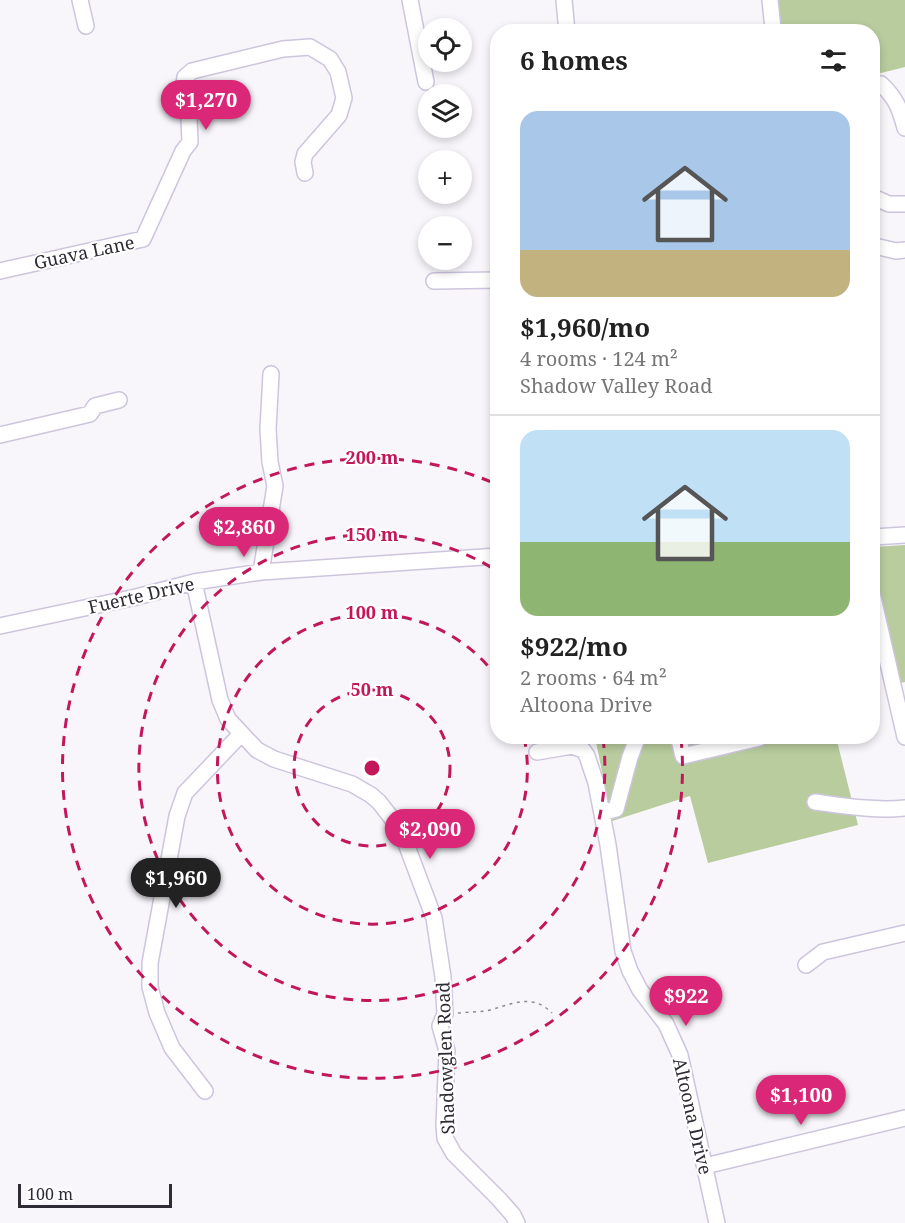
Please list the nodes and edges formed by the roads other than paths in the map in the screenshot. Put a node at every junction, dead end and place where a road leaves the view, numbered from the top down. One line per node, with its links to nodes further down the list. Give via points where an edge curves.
1 (80, 0): 7 (street)
2 (410, 0): 8 (street)
3 (564, 0): 5 (street)
4 (770, 0): 6 (street)
5 (566, 24)
6 (772, 24)
7 (86, 26)
8 (426, 82)
9 (880, 84): 10 (street, via 899,106)
10 (905, 128)
11 (305, 172): 16 (street, Guava Lane, via 305,154 339,115 344,98 330,58 310,47 283,49 192,71 184,84 190,142 143,239)
12 (880, 200): 13 (street)
13 (905, 204)
14 (880, 247): 15 (street)
15 (905, 250)
16 (0, 271)
17 (490, 280): 18 (street)
18 (434, 281)
19 (271, 374): 25 (street, via 268,429 275,486)
20 (119, 400): 21 (street, via 95,406 90,414)
21 (0, 435)
22 (905, 536): 23 (street)
23 (880, 537)
24 (490, 557): 25 (street, Fuerte Drive)
25 (261, 572): 26 (street, Fuerte Drive)
26 (194, 582): 27 (street, Fuerte Drive); 29 (street, Shadowglen Road, via 220,700 228,719)
27 (0, 626)
28 (880, 628): 30 (street)
29 (241, 734): 40 (street, via 185,794 177,816 150,963 150,987 172,1048); 43 (street, Shadowglen Road, via 257,750 274,759 361,789 379,802 402,833 434,918 443,977 445,1014 440,1026 447,1051 445,1138 454,1154)
30 (905, 737)
31 (635, 744): 37 (street, via 616,809)
32 (680, 744): 33 (street, via 683,756)
33 (734, 744)
34 (537, 752): 37 (street, Altoona Drive, via 572,746 583,750)
35 (815, 802): 36 (street, via 864,809)
36 (905, 808)
37 (602, 813): 42 (street, Altoona Drive, via 623,951 640,990 666,1024 680,1055)
38 (905, 933): 39 (street, via 823,952)
39 (806, 965)
40 (205, 1091)
41 (905, 1118): 42 (street)
42 (705, 1166): 44 (street, Altoona Drive)
43 (517, 1223)
44 (717, 1223)

